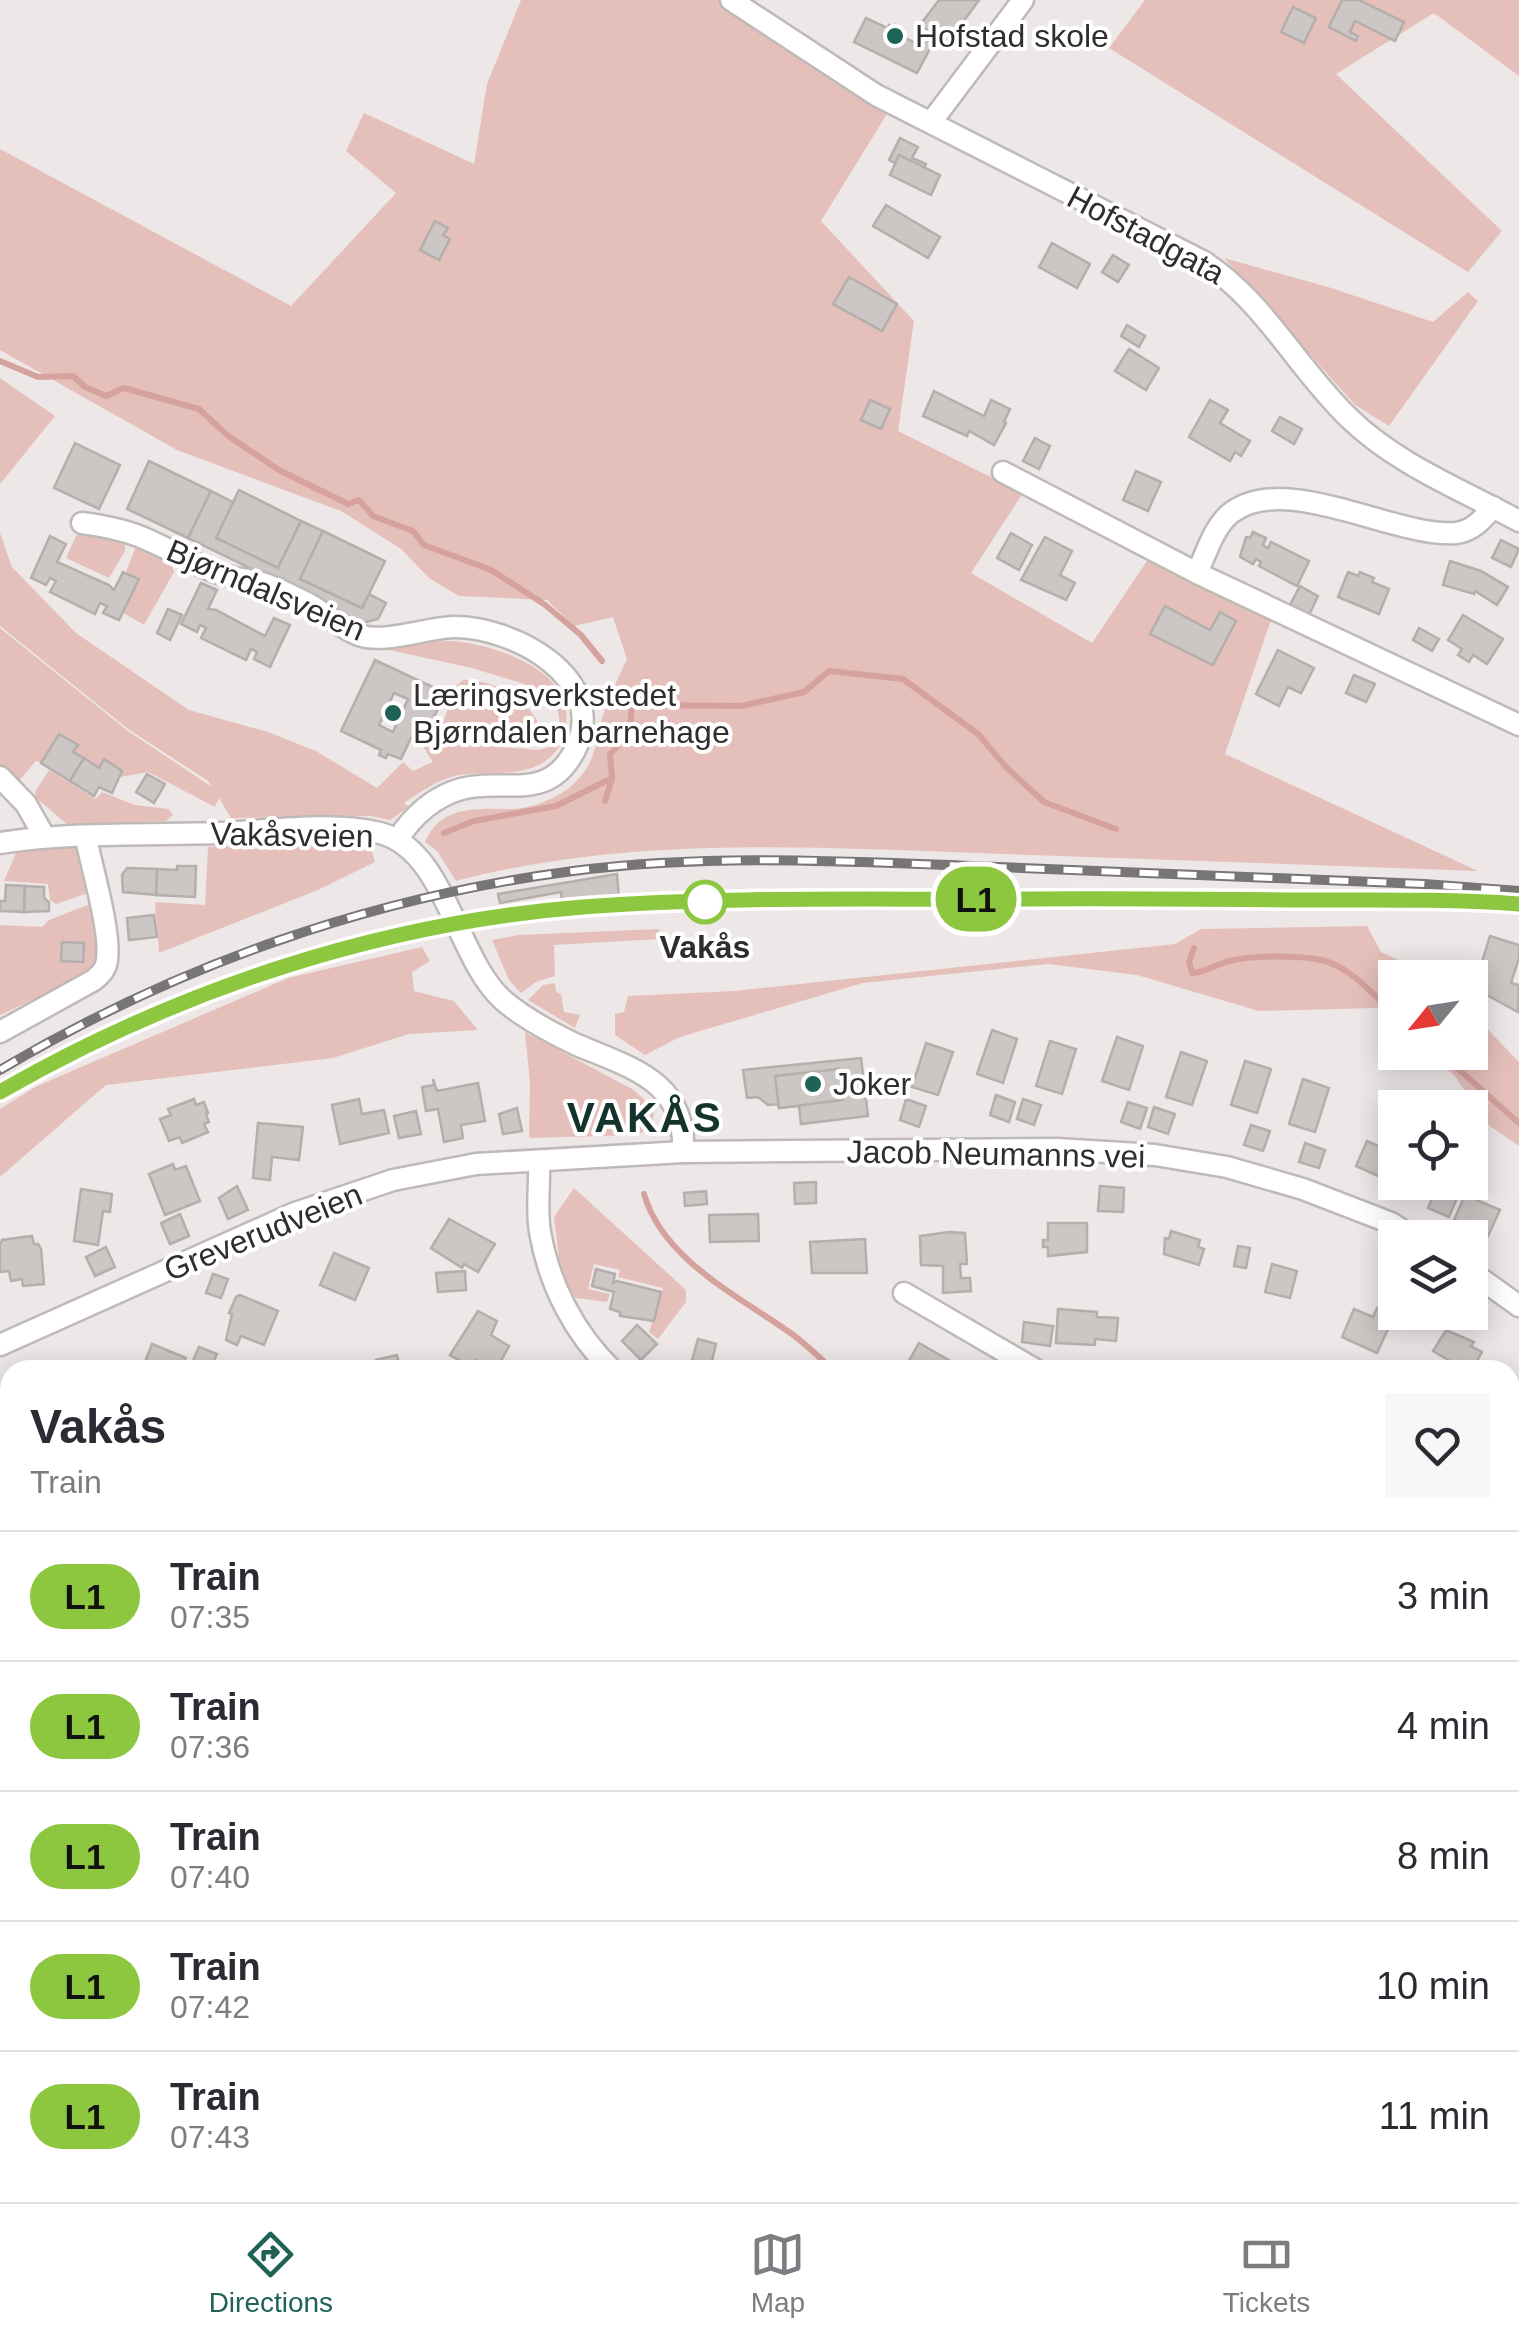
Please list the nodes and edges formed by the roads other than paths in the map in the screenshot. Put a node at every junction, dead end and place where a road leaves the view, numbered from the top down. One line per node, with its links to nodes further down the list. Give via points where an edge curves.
1 (731, 0): 3 (street, Hofstadgata, via 876,95)
2 (1022, 0): 3 (street)
3 (932, 121): 5 (street, Hofstadgata, via 1234,282 1350,420 1390,452)
4 (1003, 472): 8 (street)
5 (1493, 507): 7 (street, Hofstadgata); 8 (street, via 1479,524 1458,533 1318,504 1249,504 1219,528)
6 (82, 522): 13 (street, Bjørndalsveien, via 135,534 224,575 264,583 362,636 476,629 564,672 581,702 582,728 556,774 520,788 465,788 445,795)
7 (1519, 522)
8 (1197, 573): 9 (street)
9 (1519, 725)
10 (0, 777): 11 (street)
11 (44, 836): 12 (street, Vakåsveien); 14 (street, Vakåsveien)
12 (86, 838): 13 (street, Vakåsveien, via 353,829); 15 (street, via 105,968)
13 (397, 840): 16 (street, Vakåsveien, via 422,864 502,999 548,1031 652,1078 679,1116)
14 (0, 843)
15 (0, 1032)
16 (683, 1152): 17 (street); 18 (street, Jacob Neumanns vei, via 1056,1149 1155,1155 1227,1166)
17 (539, 1161): 22 (street, Greverudveien, via 476,1164 393,1180 295,1213); 23 (street, via 540,1229 552,1278 578,1330)
18 (1383, 1220)
19 (1488, 1284): 21 (street)
20 (904, 1293): 24 (street)
21 (1519, 1306)
22 (0, 1345)
23 (604, 1360)
24 (1019, 1360)

